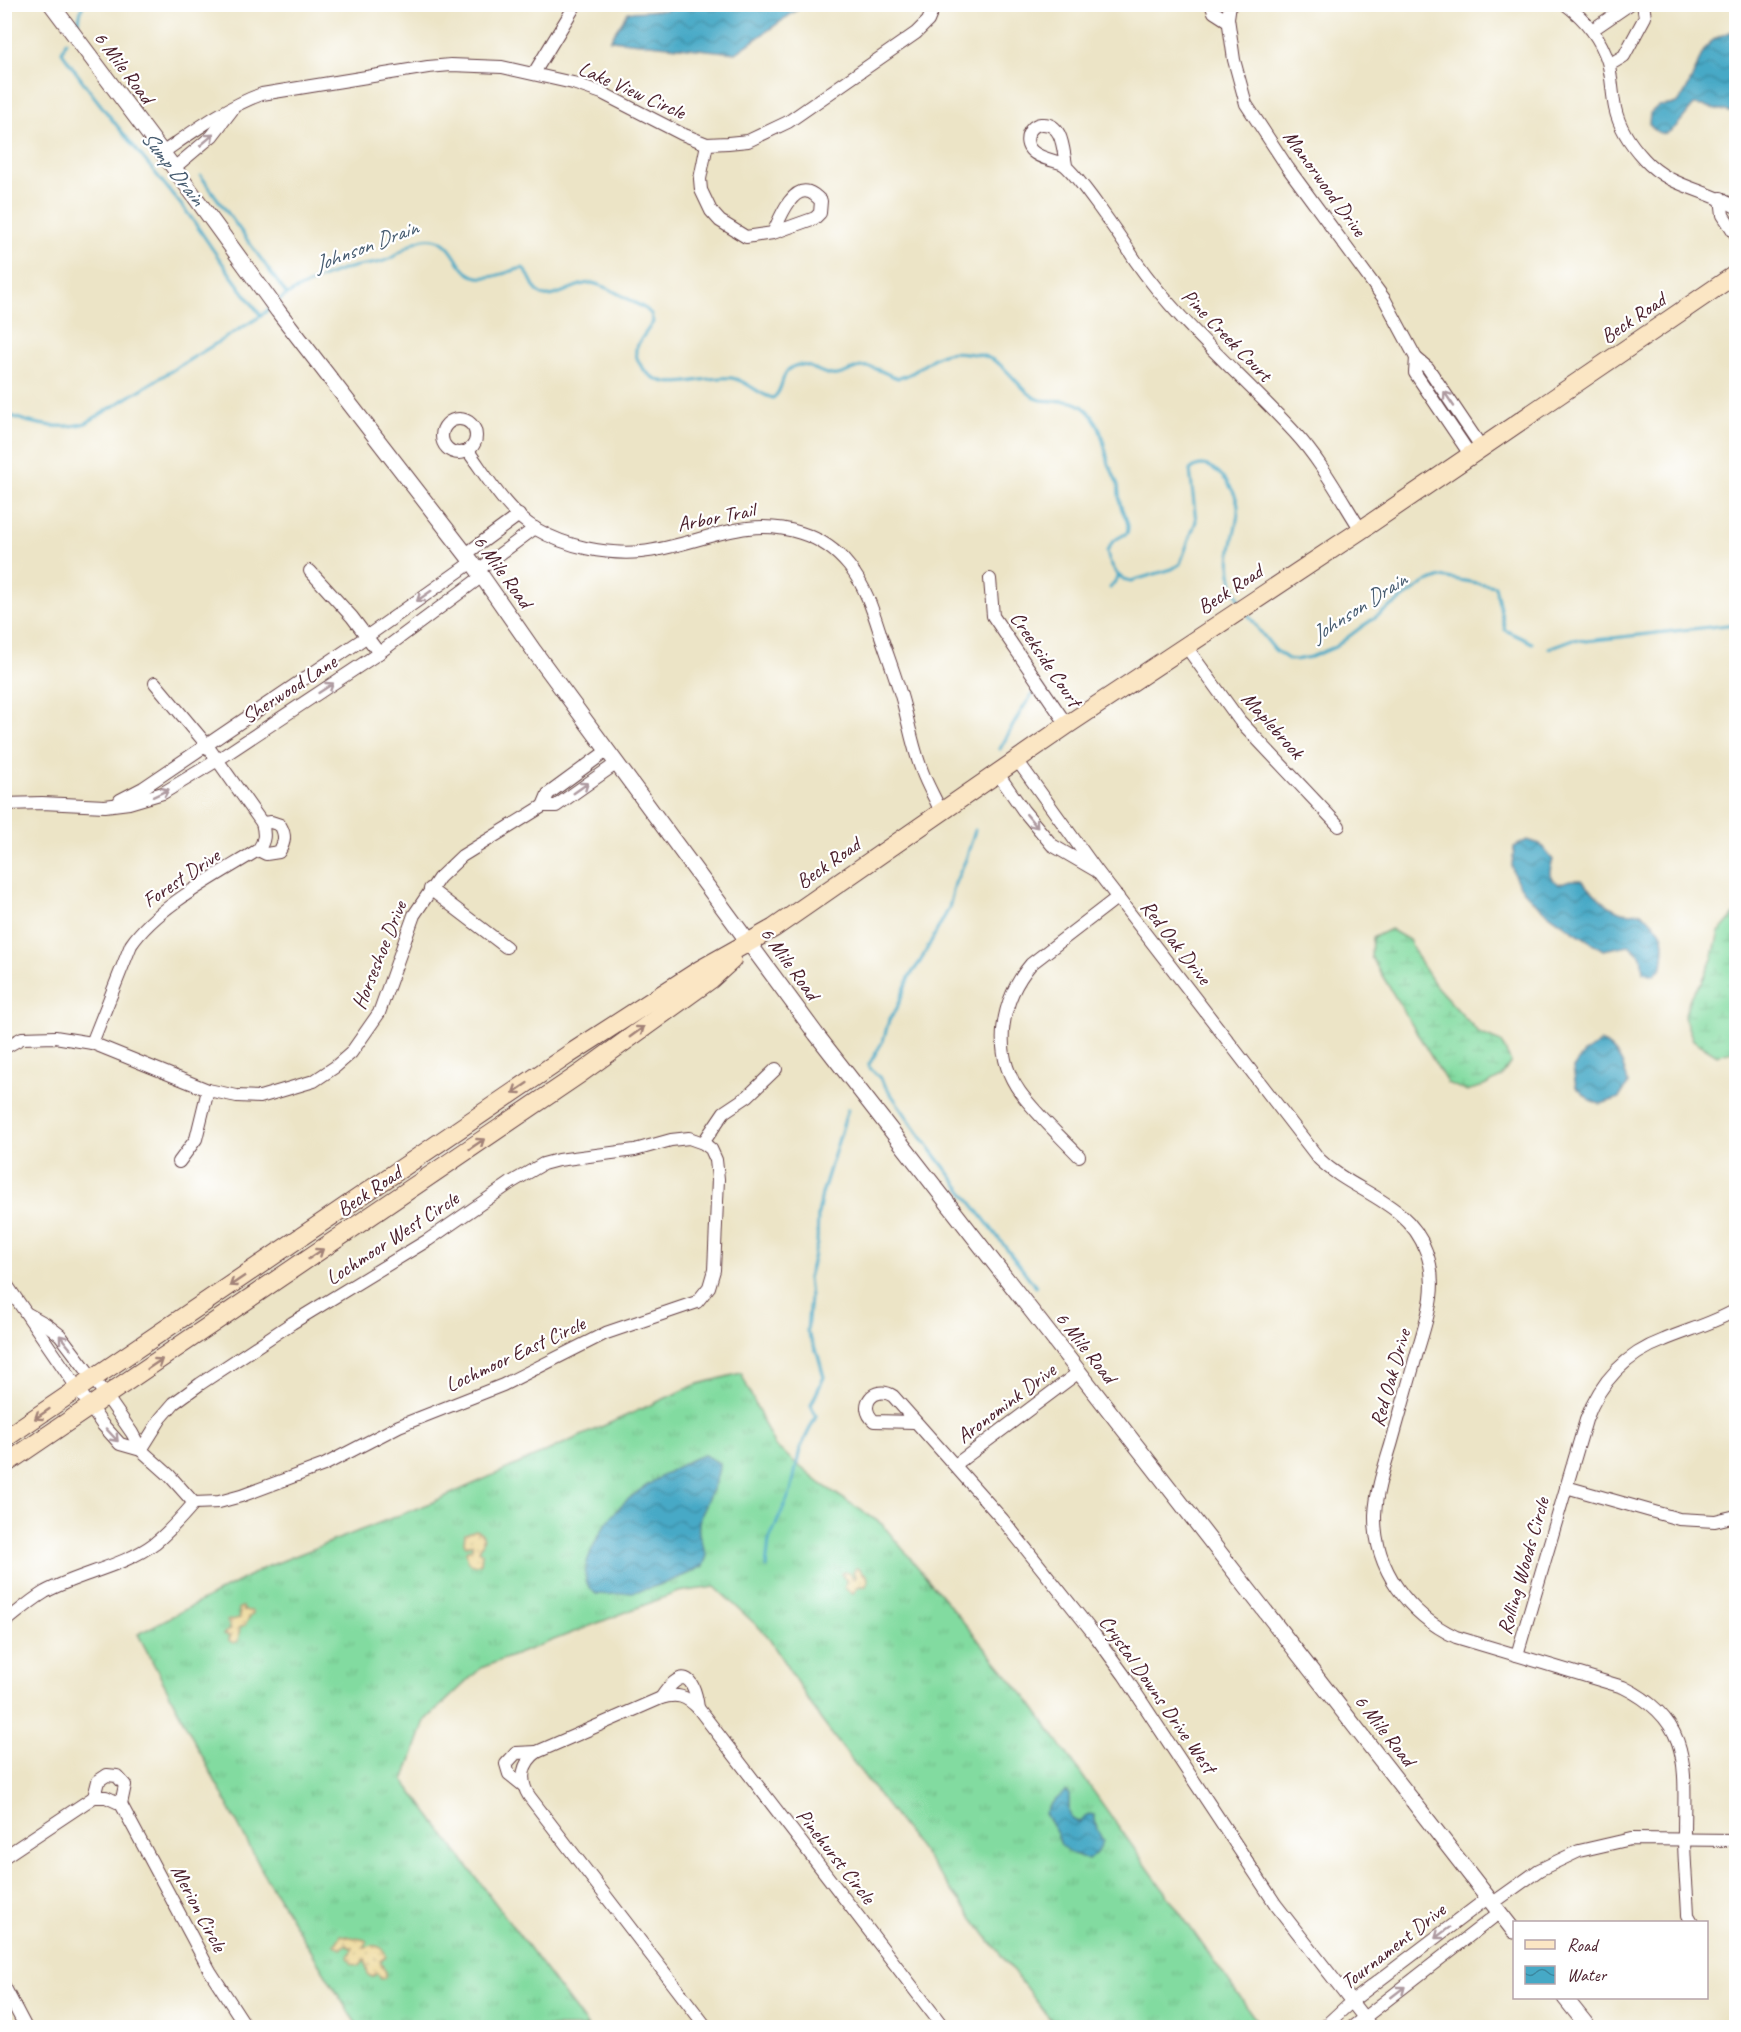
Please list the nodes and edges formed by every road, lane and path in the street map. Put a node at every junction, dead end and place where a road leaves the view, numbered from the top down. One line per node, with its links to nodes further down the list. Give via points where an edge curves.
1 (51, 4): 15 (street, 6 Mile Road)
2 (576, 4): 12 (street)
3 (935, 4): 14 (street, Lake View Circle, via 928,21 916,33 788,122 748,141)
4 (1210, 4): 9 (street, via 1214,12)
5 (1230, 4): 9 (street, Manorwood Drive)
6 (1565, 4): 10 (street)
7 (1630, 4): 10 (street)
8 (1643, 4): 11 (street, via 1645,17 1624,57)
9 (1228, 21): 25 (street, Manorwood Drive, via 1246,104 1385,300 1416,358 1415,373)
10 (1592, 30): 11 (street)
11 (1609, 65): 18 (street, via 1619,121 1635,149 1674,182)
12 (534, 73): 13 (street, Lake View Circle, via 502,67 439,66 262,94); 14 (street, Lake View Circle, via 602,93)
13 (234, 107): 15 (street, Lake View Circle); 17 (street, Lake View Circle, one-way to 13, via 212,136)
14 (707, 144): 21 (street, via 700,179 704,200 711,211 746,237)
15 (162, 153): 17 (street, 6 Mile Road)
16 (1066, 165): 28 (street, Pine Creek Court, via 1161,294 1301,440)
17 (174, 168): 29 (street, 6 Mile Road, via 273,305)
18 (1721, 198): 19 (street); 20 (street); 22 (street, via 1723,215)
19 (1737, 198)
20 (1737, 207)
21 (773, 233)
22 (1737, 235)
23 (1737, 274): 25 (main road, Beck Road)
24 (468, 451): 26 (street, Arbor Trail)
25 (1476, 452): 28 (main road, Beck Road)
26 (519, 515): 27 (street, Arbor Trail); 29 (street)
27 (535, 528): 29 (street); 44 (street, Arbor Trail, via 582,547 627,552 661,549 757,526 790,530 822,543 848,564 865,589 922,771)
28 (1361, 530): 33 (main road, Beck Road)
29 (474, 566): 32 (street, Sherwood Lane, one-way to 32); 34 (street, Sherwood Lane); 38 (street, 6 Mile Road)
30 (310, 571): 32 (street)
31 (990, 579): 36 (street, Creekside Court, via 993,616)
32 (366, 637): 34 (street); 37 (street, Sherwood Lane)
33 (1185, 645): 36 (main road, Beck Road); 46 (street, Maplebrook, via 1240,721)
34 (379, 653): 39 (street, Sherwood Lane, one-way to 34)
35 (155, 683): 37 (street)
36 (1067, 725): 40 (main road, Beck Road)
37 (206, 744): 39 (street); 43 (street, Sherwood Lane, via 143,788)
38 (612, 757): 49 (street, Horseshoe Drive, via 556,806 543,806 462,856); 51 (street, 6 Mile Road)
39 (216, 760): 43 (street, Sherwood Lane, one-way to 39, via 163,793); 45 (street)
40 (1017, 760): 41 (main road, Beck Road); 48 (street, Red Oak Drive)
41 (998, 774): 44 (main road, Beck Road); 48 (street, Red Oak Drive, one-way to 48, via 1052,845)
42 (4, 804): 43 (street, Sherwood Lane)
43 (105, 806)
44 (941, 812): 51 (main road, Beck Road)
45 (262, 823): 47 (street, via 264,843); 47 (street, via 280,825 284,843 279,852 266,854)
46 (1339, 825)
47 (258, 850): 53 (street, Forest Drive, via 165,910 141,931 131,945)
48 (1097, 872): 50 (street, Red Oak Drive)
49 (430, 889): 52 (street); 56 (street, Horseshoe Drive, via 414,915 379,1014 351,1053 314,1081 260,1097)
50 (1118, 897): 58 (street, via 1031,964 1010,997 1003,1027 1005,1059 1020,1092); 76 (street, Red Oak Drive, via 1318,1159 1395,1209 1421,1239 1431,1268 1431,1300 1379,1485 1375,1515 1378,1543 1395,1585 1425,1619 1456,1637)
51 (750, 943): 63 (street, 6 Mile Road, via 816,1034); 64 (main road, Beck Road, one-way to 64, via 701,969 568,1055); 65 (main road, Beck Road, one-way to 51, via 589,1067 710,980)
52 (506, 947)
53 (92, 1043): 54 (street, Horseshoe Drive, via 55,1037 21,1038); 56 (street, Horseshoe Drive)
54 (4, 1048)
55 (776, 1069): 57 (street, via 724,1112)
56 (208, 1090): 59 (street, via 196,1139)
57 (704, 1143): 69 (street, Lochmoor West Circle, via 689,1138 671,1140 635,1150 543,1164 200,1383 167,1410); 73 (street, Lochmoor East Circle, via 716,1160 718,1179 714,1270 709,1287 697,1302 606,1332 503,1385 399,1426 324,1465 240,1496)
58 (1079, 1156)
59 (179, 1162)
60 (4, 1281): 62 (street)
61 (1737, 1310): 72 (street, Rolling Woods Circle, via 1652,1345 1614,1372 1590,1409)
62 (28, 1314): 64 (street); 64 (street, one-way to 62, via 60,1335)
63 (1079, 1372): 71 (street, Aronomink Drive); 86 (street, 6 Mile Road)
64 (86, 1384): 65 (street); 66 (street); 68 (main road, Beck Road, one-way to 68)
65 (107, 1396): 66 (main road, Beck Road); 69 (street)
66 (92, 1407): 69 (street, one-way to 69, via 120,1444); 70 (main road, Beck Road)
67 (914, 1422): 71 (street, Crystal Downs Drive West)
68 (4, 1439)
69 (141, 1450): 73 (street)
70 (4, 1465)
71 (955, 1465): 91 (street, Crystal Downs Drive West, via 1094,1634 1276,1905)
72 (1566, 1487): 74 (street, Rolling Woods Circle, via 1680,1520 1715,1521); 76 (street, Rolling Woods Circle)
73 (194, 1503): 75 (street, via 153,1544 47,1591)
74 (1737, 1516)
75 (4, 1623)
76 (1517, 1655): 83 (street, Red Oak Drive, via 1623,1687 1662,1714 1676,1737 1684,1762)
77 (661, 1698): 78 (street, Pinehurst Circle, via 681,1696); 78 (street, Pinehurst Circle, via 675,1679 684,1678 695,1690); 79 (street, Pinehurst Circle)
78 (698, 1708): 96 (street, Pinehurst Circle)
79 (537, 1752): 80 (street, via 525,1767); 80 (street, Pinehurst Circle, via 516,1753 506,1764 509,1774)
80 (524, 1786): 95 (street, Pinehurst Circle)
81 (94, 1797): 82 (street, via 106,1797); 82 (street, Merion Circle, via 98,1781 107,1775 117,1776 125,1785); 85 (street, Merion Circle)
82 (121, 1804): 94 (street, Merion Circle, via 210,1971)
83 (1684, 1839): 84 (street); 86 (street, via 1631,1839 1579,1851 1539,1870); 87 (street, Red Oak Drive)
84 (1737, 1840)
85 (4, 1857)
86 (1494, 1904): 88 (street, 6 Mile Road); 91 (street, Tournament Drive, one-way to 91); 92 (street, Tournament Drive, one-way to 86)
87 (1691, 1921)
88 (1513, 1928)
89 (4, 1986): 93 (street)
90 (1567, 1999): 99 (street)
91 (1352, 2001): 92 (street, Crystal Downs Drive West); 97 (street, Tournament Drive)
92 (1369, 2023): 98 (street, Tournament Drive)
93 (26, 2028)
94 (247, 2028)
95 (707, 2028)
96 (944, 2028)
97 (1323, 2028)
98 (1351, 2028)
99 (1588, 2028)

